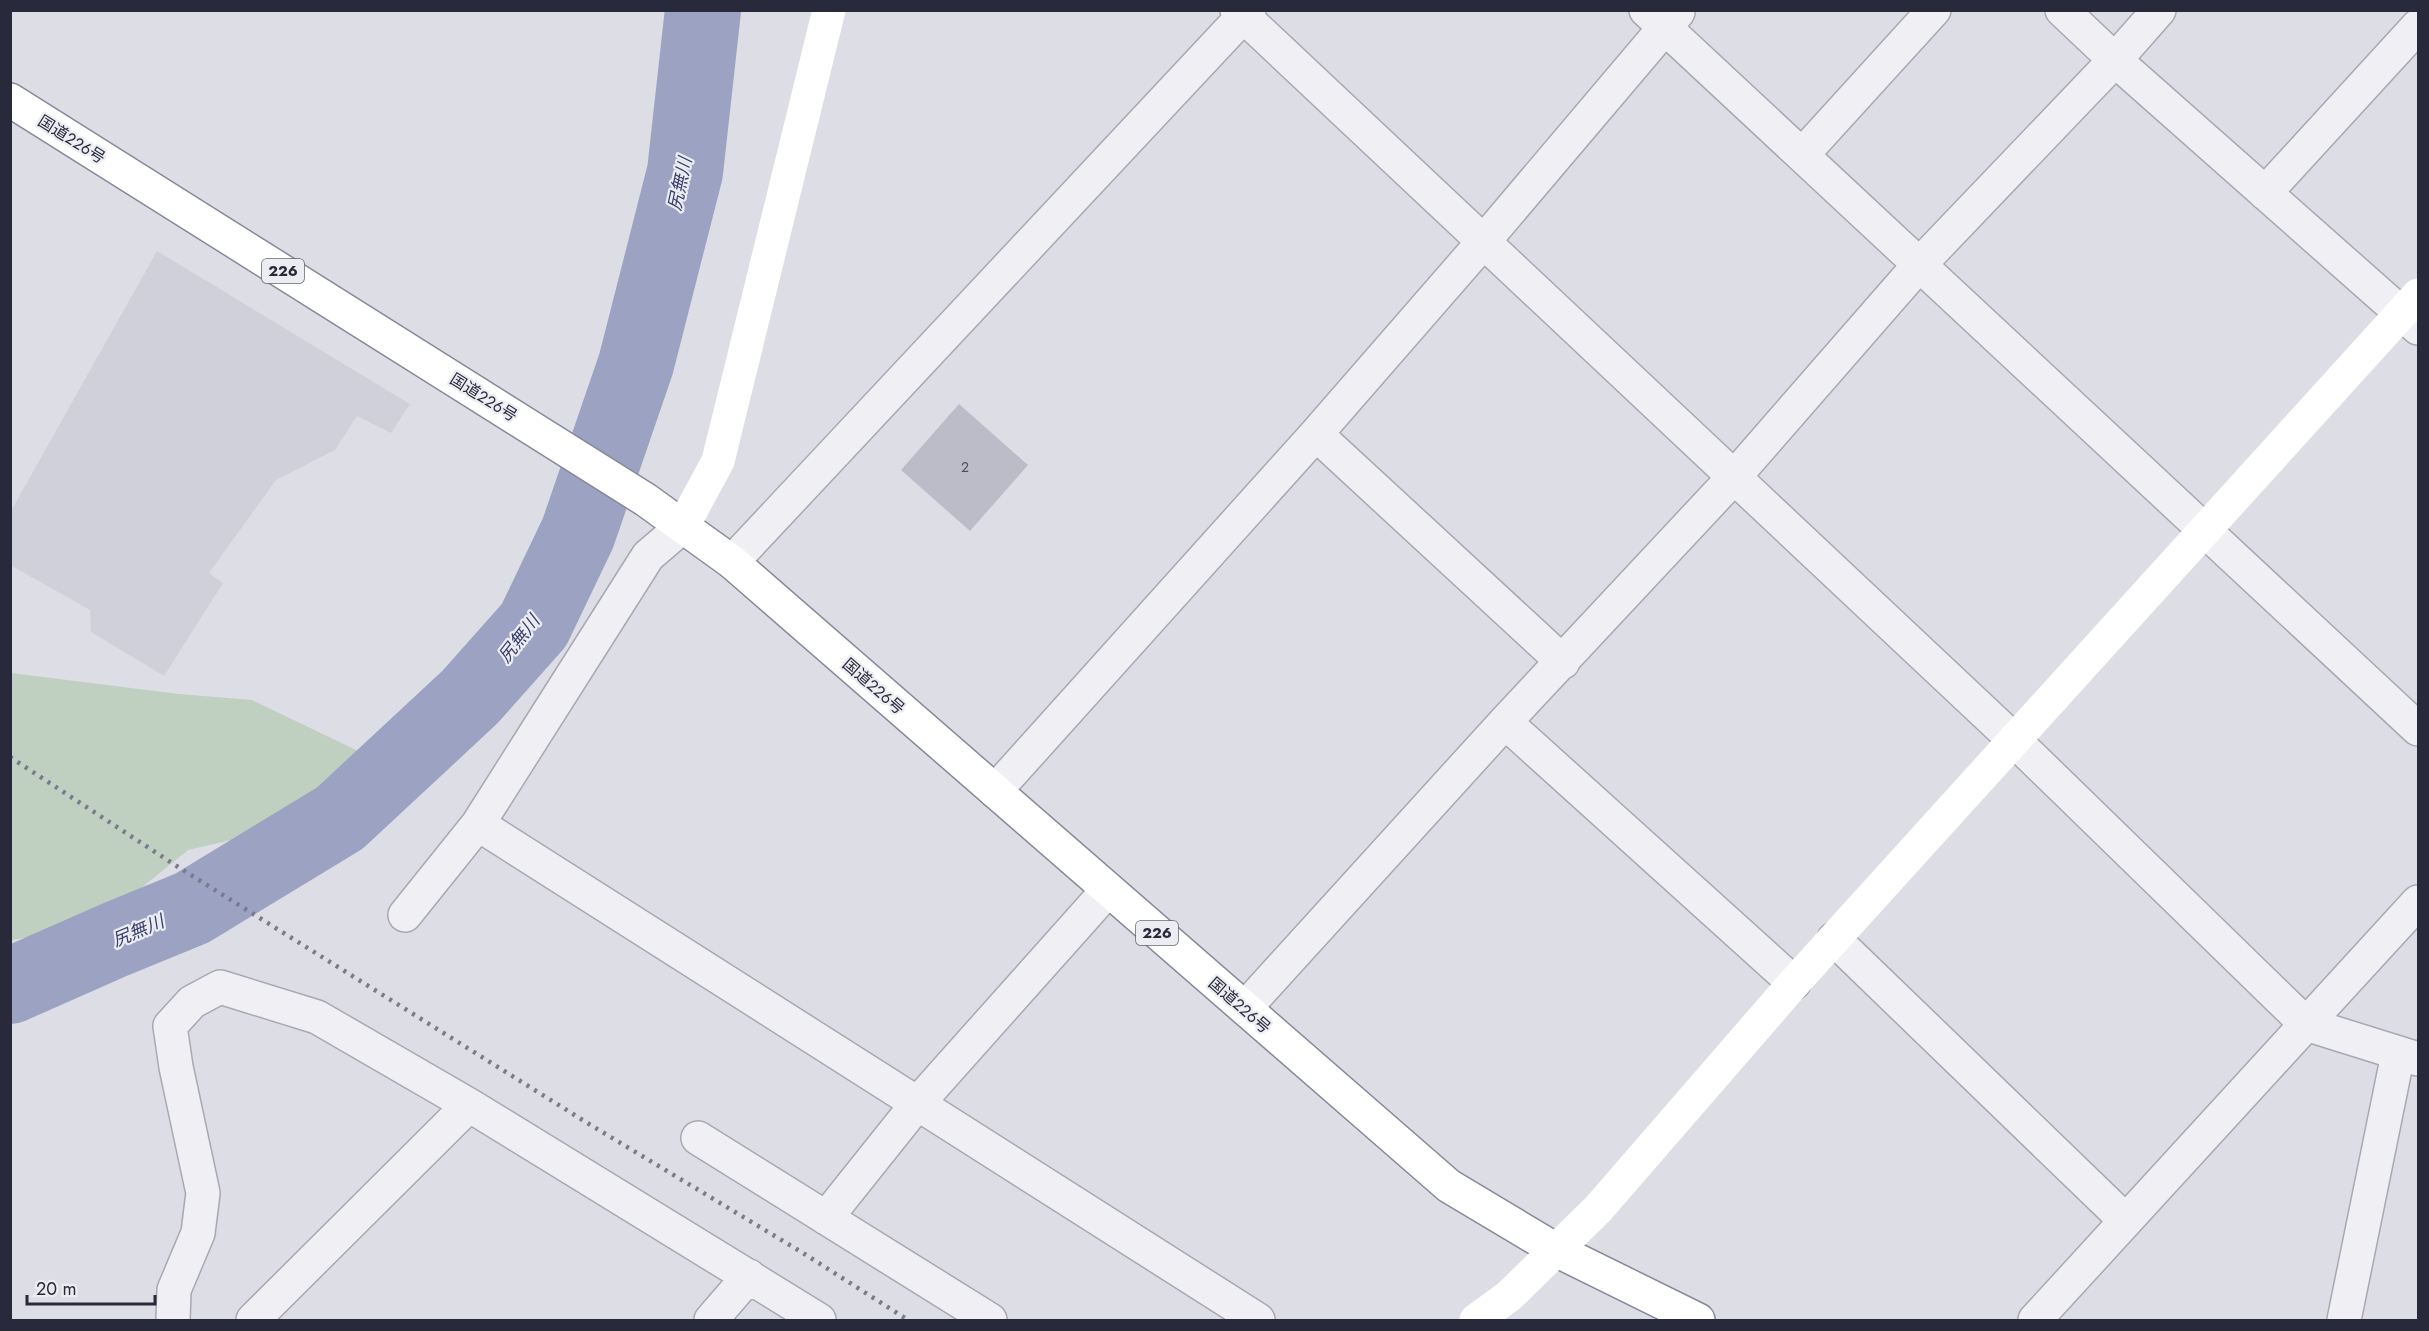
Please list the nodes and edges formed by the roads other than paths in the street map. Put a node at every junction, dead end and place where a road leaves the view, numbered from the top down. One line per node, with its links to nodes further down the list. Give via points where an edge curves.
1 (829, 10): 17 (main road, via 718,461)
2 (1934, 10): 10 (street)
3 (2062, 10): 8 (street)
4 (2159, 10): 8 (street)
5 (1244, 13): 12 (street); 19 (street)
6 (1663, 16): 10 (street); 12 (street)
7 (2418, 26): 11 (street)
8 (2115, 60): 11 (street); 13 (street)
9 (10, 100): 17 (main road, 国道226号 / 226, via 556,442)
10 (1802, 155): 13 (street)
11 (2265, 193): 14 (street)
12 (1484, 241): 15 (street); 16 (street)
13 (1919, 265): 16 (street); 18 (street)
14 (2413, 312): 18 (main road)
15 (1316, 434): 20 (street); 24 (street)
16 (1735, 476): 20 (street); 23 (street)
17 (683, 526): 19 (main road, 国道226号 / 226); 25 (street, via 648,556)
18 (2205, 530): 22 (street); 23 (main road)
19 (732, 562): 24 (main road, 国道226号 / 226)
20 (1563, 662): 21 (street)
21 (1505, 722): 30 (street); 31 (street)
22 (2418, 729)
23 (2014, 740): 29 (main road); 32 (street)
24 (994, 790): 26 (main road, 国道226号 / 226)
25 (478, 824): 28 (street); 34 (street)
26 (1107, 891): 31 (main road, 国道226号 / 226); 34 (street)
27 (2418, 902): 32 (street)
28 (405, 915)
29 (1834, 939): 30 (main road); 38 (street)
30 (1794, 983): 39 (main road, via 1598,1209)
31 (1245, 1008): 39 (main road, 国道226号 / 226, via 1449,1186)
32 (2306, 1024): 33 (street); 38 (street)
33 (2408, 1056): 50 (street)
34 (917, 1104): 37 (street); 46 (street)
35 (469, 1105): 40 (street); 41 (street, via 317,1017 220,987 192,1002 170,1026 203,1193 198,1233 174,1290); 42 (street)
36 (698, 1138): 37 (street)
37 (826, 1218): 45 (street)
38 (2126, 1220): 49 (street)
39 (1556, 1250): 47 (main road, via 1509,1296); 48 (main road, 国道226号 / 226)
40 (748, 1276): 43 (street); 44 (street)
41 (173, 1320)
42 (253, 1320)
43 (711, 1320)
44 (819, 1320)
45 (990, 1320)
46 (1258, 1320)
47 (1476, 1320)
48 (1698, 1320)
49 (2035, 1320)
50 (2344, 1320)

